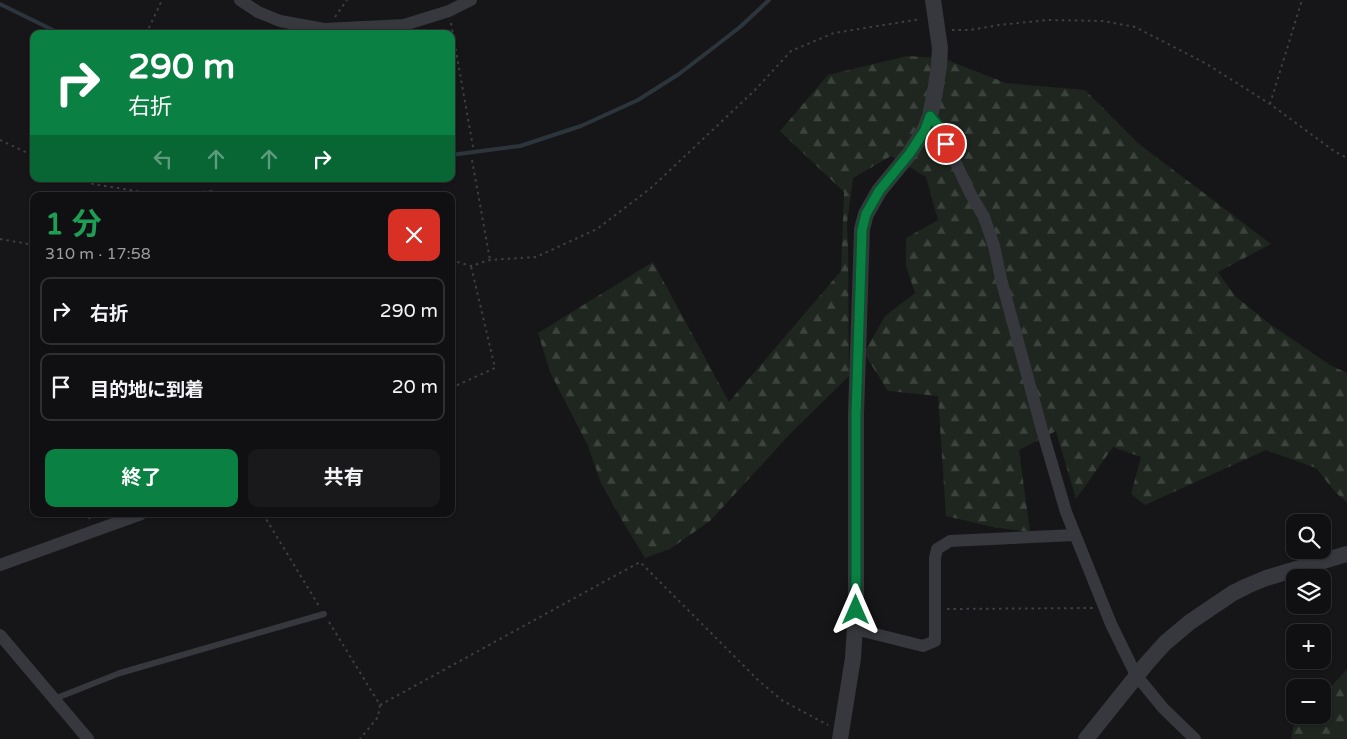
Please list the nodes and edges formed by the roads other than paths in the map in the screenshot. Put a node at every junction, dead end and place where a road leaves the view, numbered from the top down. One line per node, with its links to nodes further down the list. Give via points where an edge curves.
1 (240, 0): 2 (street, via 280,21 326,29 404,25 449,11)
2 (471, 0)
3 (933, 0): 4 (street, via 940,48)
4 (930, 116): 6 (street, via 939,127 984,218 994,246 1042,430); 10 (street, via 910,153 879,191 866,214 862,230 856,415)
5 (133, 517): 8 (street)
6 (1075, 535): 10 (street, via 950,541 937,549 935,558 935,641 923,646); 12 (street, via 1104,608)
7 (1347, 554): 12 (street, via 1266,578 1233,593 1177,632)
8 (0, 565)
9 (324, 614): 13 (lane, via 120,673)
10 (855, 629): 14 (street)
11 (0, 635): 13 (street)
12 (1136, 675): 16 (street); 17 (street, via 1163,708)
13 (53, 699): 15 (street)
14 (841, 736)
15 (88, 739)
16 (1086, 739)
17 (1195, 739)

